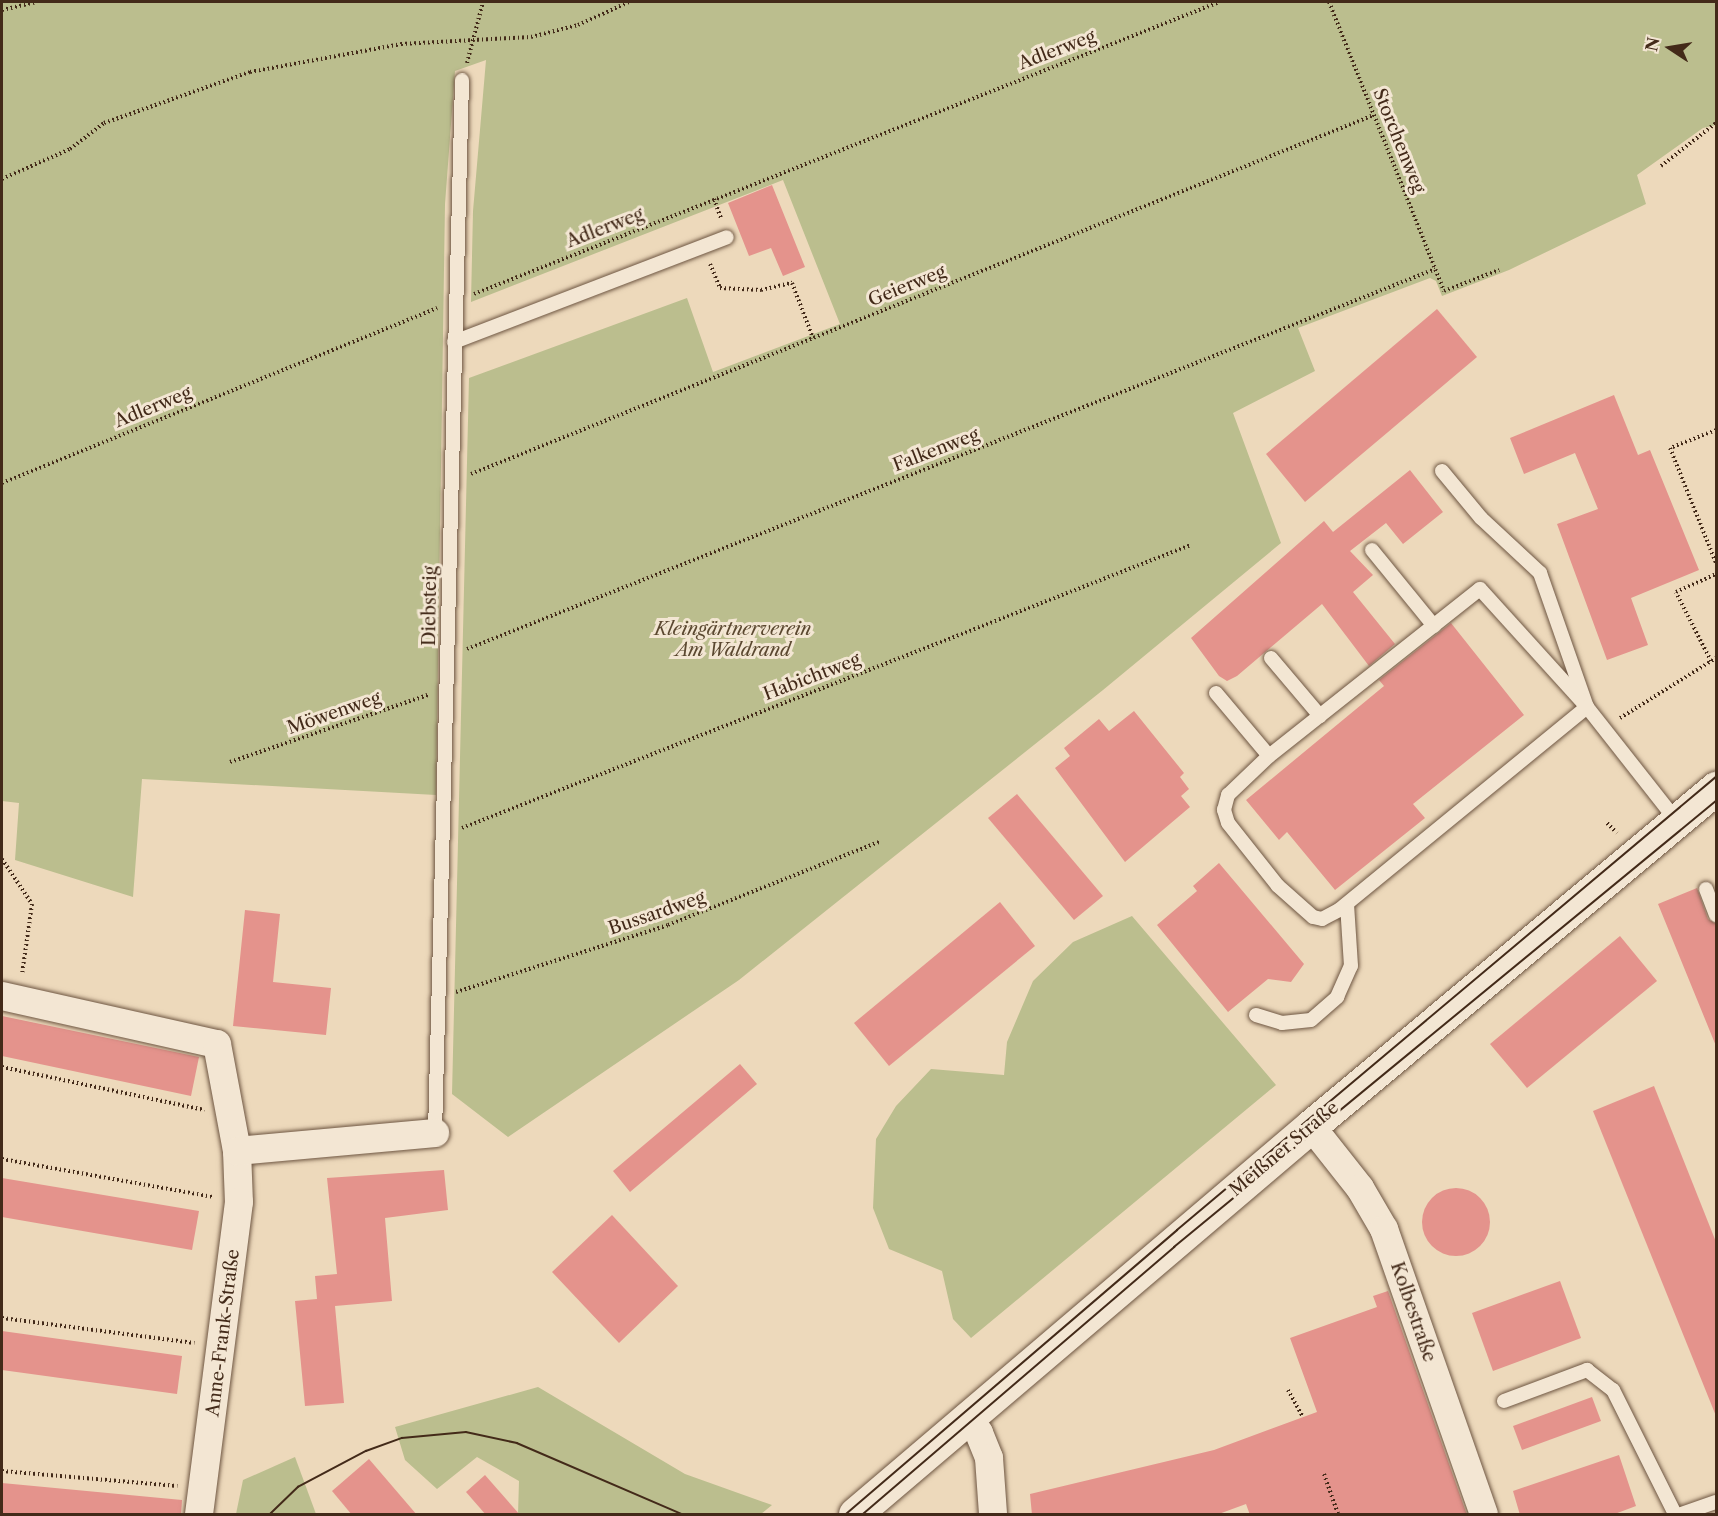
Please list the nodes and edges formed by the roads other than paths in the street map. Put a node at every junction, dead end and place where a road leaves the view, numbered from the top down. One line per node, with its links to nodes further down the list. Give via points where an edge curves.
1 (462, 80): 3 (lane, Diebsteig)
2 (727, 237): 3 (lane)
3 (454, 342): 20 (lane, Diebsteig)
4 (1442, 471): 9 (lane, via 1481,518 1540,573)
5 (1372, 550): 6 (lane)
6 (1434, 626): 9 (lane, via 1480,589); 10 (lane)
7 (1270, 658): 10 (lane)
8 (1216, 693): 11 (lane)
9 (1587, 707): 13 (lane); 15 (lane)
10 (1320, 716): 11 (lane)
11 (1269, 756): 15 (lane, via 1228,795 1224,810 1228,823 1278,886 1306,913 1322,919)
12 (1716, 788): 13 (main road, Meißner Straße)
13 (1676, 820): 19 (main road, Meißner Straße)
14 (1706, 889): 16 (lane)
15 (1347, 904): 18 (lane, via 1351,966 1337,997 1311,1020 1282,1023)
16 (1716, 915)
17 (10, 998): 21 (street, Anne-Frank-Straße, via 217,1044)
18 (1256, 1015)
19 (1311, 1126): 23 (main road, Meißner Straße); 28 (street, Kolbestraße, via 1360,1188 1384,1229)
20 (435, 1133): 21 (street)
21 (237, 1151): 24 (street, Anne-Frank-Straße, via 239,1202)
22 (1504, 1401): 29 (lane, via 1587,1370 1613,1390)
23 (968, 1417): 26 (main road, Meißner Straße); 27 (street, via 989,1458)
24 (201, 1501)
25 (1716, 1502): 30 (lane)
26 (855, 1515)
27 (993, 1515)
28 (1484, 1515)
29 (1675, 1515)
30 (1681, 1515)

